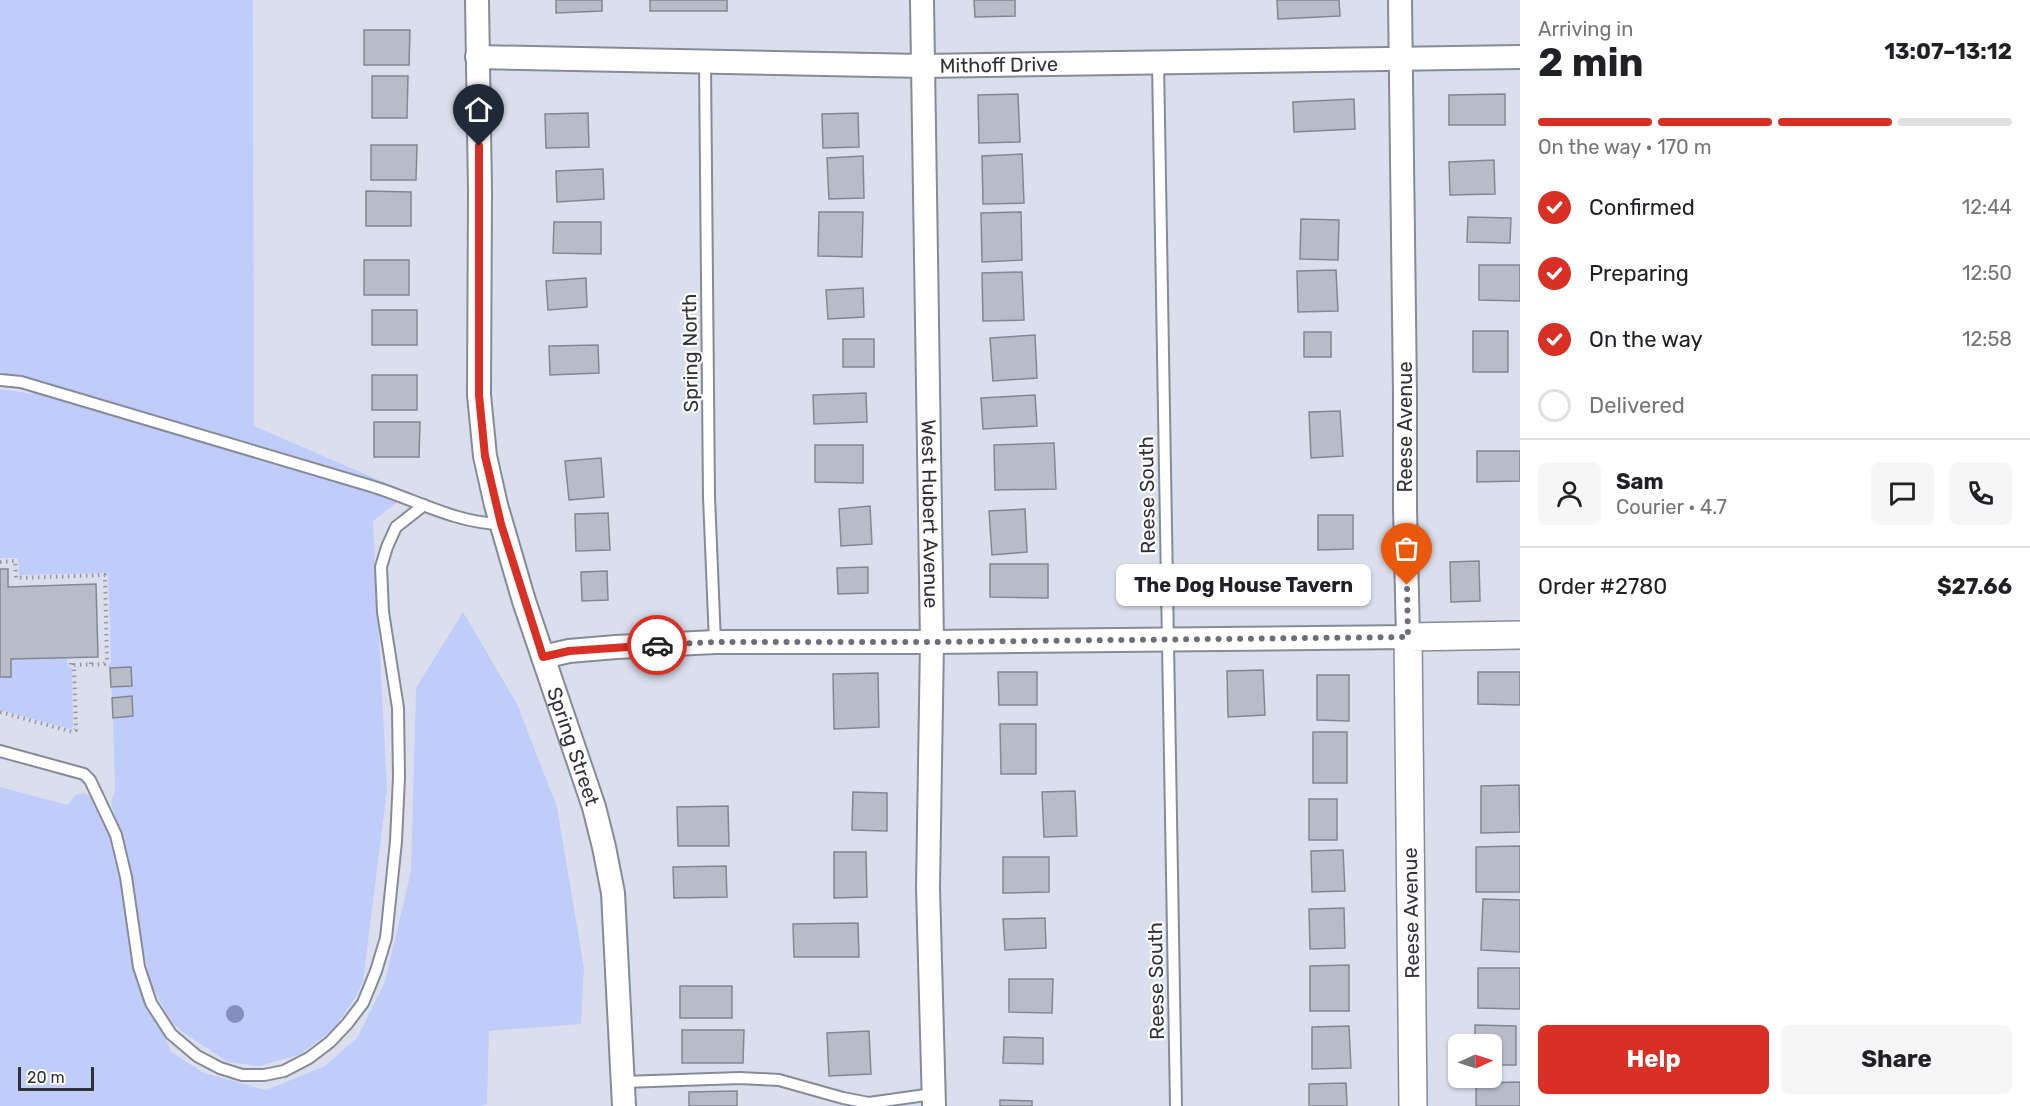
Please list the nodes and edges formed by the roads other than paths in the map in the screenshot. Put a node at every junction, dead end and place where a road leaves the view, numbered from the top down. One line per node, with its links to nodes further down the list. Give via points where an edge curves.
1 (477, 0): 4 (street, Spring Street)
2 (922, 0): 9 (street, West Hubert Avenue)
3 (1400, 0): 6 (street, Reese Avenue)
4 (477, 57): 7 (street, Mithoff Drive); 12 (street, Spring Street, via 479,395 485,456)
5 (1520, 57): 6 (street, Mithoff Drive)
6 (1400, 58): 8 (street, Mithoff Drive); 14 (street, Reese Avenue)
7 (705, 63): 9 (street, Mithoff Drive); 16 (lane, Spring North, via 709,496)
8 (1158, 63): 9 (street, Mithoff Drive); 15 (lane, Reese South)
9 (923, 66): 17 (street, West Hubert Avenue)
10 (0, 380): 11 (lane, via 43,388 392,492)
11 (424, 505): 12 (lane, via 464,519); 19 (lane, via 396,527 381,567 383,612 398,708 399,777 386,938 363,1003 341,1030 309,1058 284,1071 242,1075 197,1056 171,1034 151,1003 139,967 116,835 90,780 84,774)
12 (501, 524): 18 (street, Spring Street)
13 (1520, 635): 14 (street)
14 (1408, 637): 15 (street); 24 (street, Reese Avenue)
15 (1168, 639): 17 (street); 23 (lane, Reese South)
16 (715, 642): 17 (street); 18 (street, via 569,651)
17 (932, 642): 21 (street, West Hubert Avenue, via 928,888)
18 (543, 657): 20 (street, Spring Street, via 594,807 613,893)
19 (0, 751)
20 (623, 1082): 21 (lane, via 779,1080 868,1103); 22 (street, Spring Street)
21 (933, 1100)
22 (624, 1106)
23 (1176, 1106)
24 (1413, 1106)

